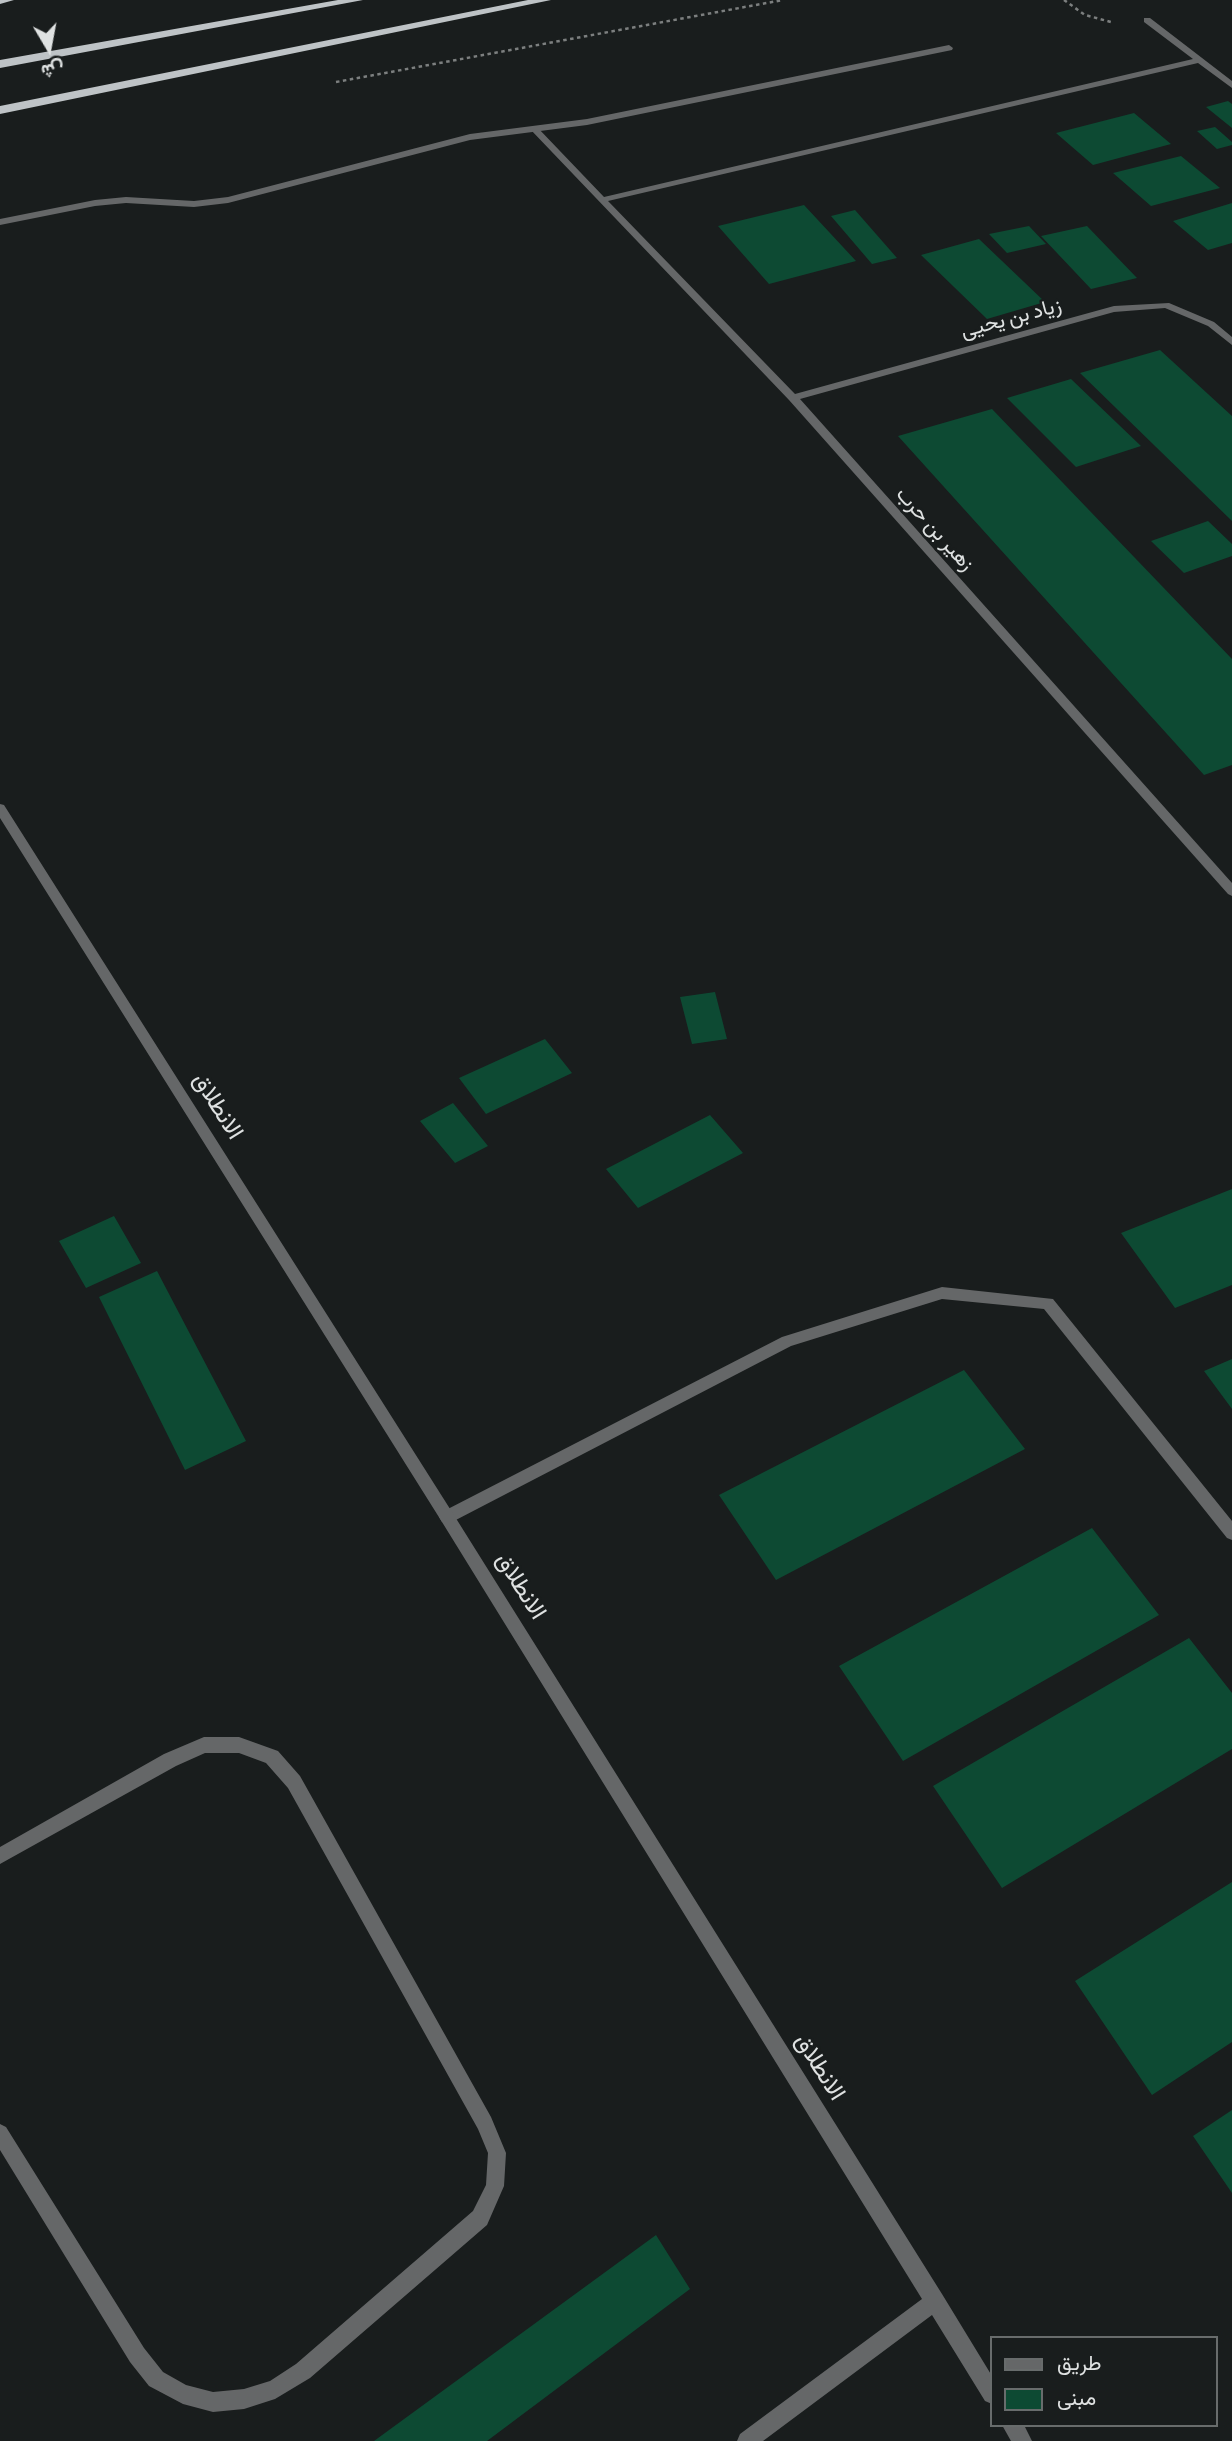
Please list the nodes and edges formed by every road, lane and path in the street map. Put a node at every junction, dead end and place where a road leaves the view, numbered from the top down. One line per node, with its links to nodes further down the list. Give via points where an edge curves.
1 (8, 0): 5 (highway)
2 (357, 0): 9 (highway)
3 (545, 0): 12 (highway)
4 (783, 0): 10 (path)
5 (0, 1)
6 (1147, 20): 8 (street)
7 (950, 48): 13 (street)
8 (1199, 60): 11 (street); 14 (street)
9 (0, 65)
10 (334, 83)
11 (1232, 85)
12 (0, 110)
13 (534, 129): 14 (street, زهير بن حرب); 15 (street, via 470,137 228,200 106,202)
14 (601, 200): 17 (street, زهير بن حرب)
15 (0, 222)
16 (1232, 342): 17 (street, زياد بن يحيى, via 1211,324 1166,305 1114,309)
17 (793, 398): 19 (street, زهير بن حرب)
18 (0, 808): 20 (street, الانطلاق)
19 (1232, 891)
20 (447, 1517): 21 (street, via 787,1341 942,1293 1048,1303); 24 (street, الانطلاق)
21 (1232, 1532)
22 (0, 1856): 23 (street, via 204,1745 239,1745 272,1757 294,1782 485,2123 497,2153 495,2186 480,2218 303,2371 275,2389 213,2402 183,2395 156,2379)
23 (0, 2133)
24 (934, 2301): 25 (street, الانطلاق); 26 (street)
25 (990, 2391)
26 (747, 2441)

